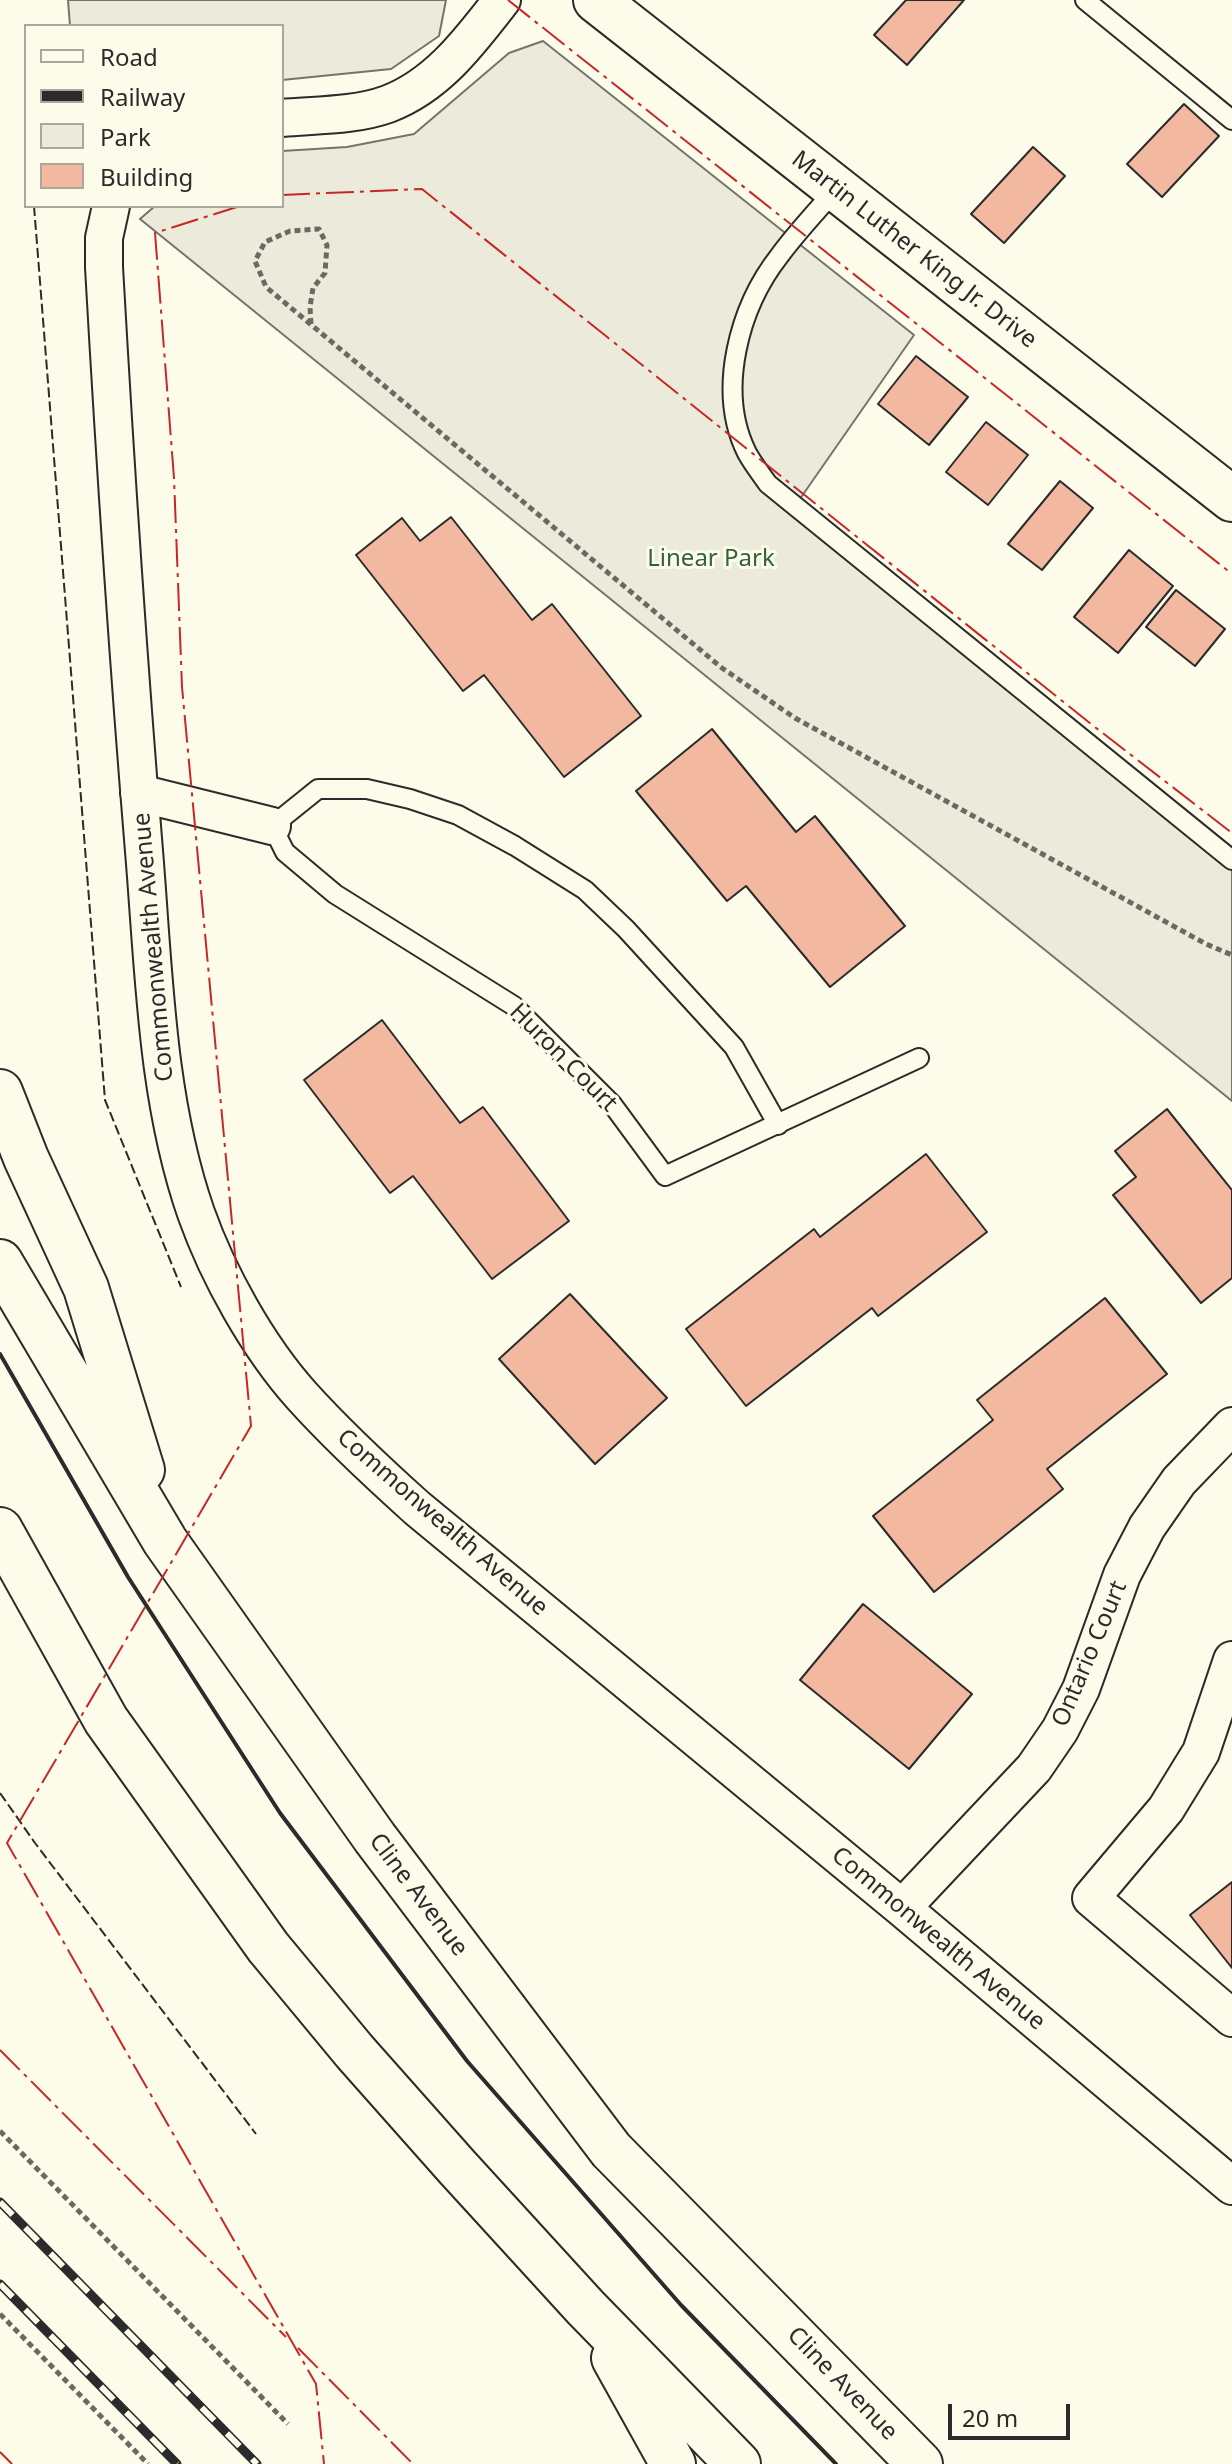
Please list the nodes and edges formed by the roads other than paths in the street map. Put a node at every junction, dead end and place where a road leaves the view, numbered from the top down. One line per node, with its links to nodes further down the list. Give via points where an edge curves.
1 (502, 0): 4 (street, via 445,68 420,88 353,112)
2 (596, 0): 6 (main road, Martin Luther King Jr. Drive)
3 (1085, 0): 5 (lane)
4 (284, 118)
5 (1232, 120)
6 (836, 189): 8 (main road, Martin Luther King Jr. Drive); 11 (lane, via 778,257 743,328 734,361 733,395 747,452 768,484)
7 (111, 208): 9 (street, Commonwealth Avenue, via 104,267)
8 (1232, 499)
9 (139, 793): 10 (street); 20 (street, Commonwealth Avenue, via 161,1056 175,1139 202,1226 268,1353 342,1438 417,1508)
10 (272, 826): 14 (lane, via 318,789 367,789 458,815 515,846 585,890 626,929 734,1047); 14 (lane, Huron Court, via 285,852 335,894 514,1006 612,1104 665,1176)
11 (1232, 860)
12 (919, 1058): 14 (lane, Huron Court)
13 (0, 1092): 18 (main road, via 86,1288)
14 (778, 1125)
15 (0, 1262): 18 (main road, Cline Avenue)
16 (1232, 1426): 20 (street, Ontario Court, via 1179,1481 1147,1527 1122,1575 1081,1689 1034,1768)
17 (0, 1530): 23 (main road, via 106,1720 268,1947 436,2144)
18 (165, 1541): 26 (main road, Cline Avenue, via 375,1838 611,2150)
19 (1232, 1660): 21 (street, via 1201,1752 1166,1809 1091,1898)
20 (902, 1908): 22 (street, Commonwealth Avenue)
21 (1232, 2018)
22 (1232, 2186)
23 (585, 2307): 24 (main road); 25 (main road)
24 (673, 2464)
25 (738, 2464)
26 (920, 2464)

